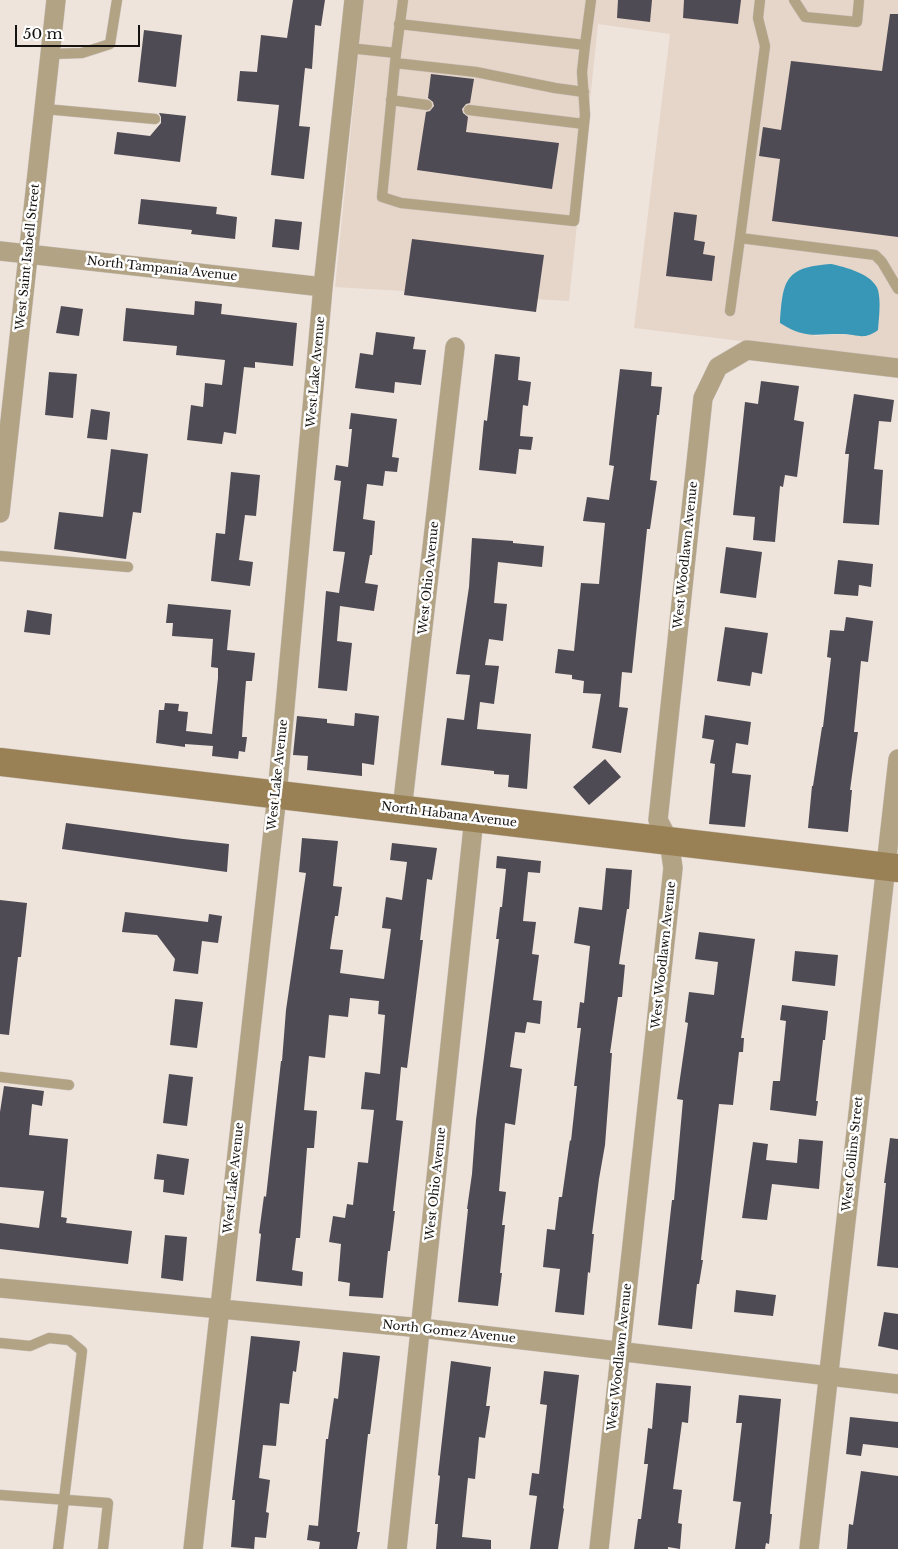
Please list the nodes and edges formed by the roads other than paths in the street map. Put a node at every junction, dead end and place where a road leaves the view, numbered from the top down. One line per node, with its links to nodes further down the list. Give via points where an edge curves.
1 (56, 0): 12 (street, West Saint Isabell Street)
2 (117, 0): 12 (lane, via 110,44 82,53)
3 (354, 0): 11 (street, West Lake Avenue)
4 (403, 0): 9 (lane)
5 (591, 0): 10 (lane)
6 (760, 0): 21 (lane, via 758,18 765,46)
7 (794, 0): 8 (lane, via 805,16 857,22)
8 (859, 0)
9 (399, 24): 10 (lane); 13 (lane)
10 (585, 45): 14 (lane)
11 (349, 48): 13 (lane); 24 (street, West Lake Avenue)
12 (51, 54): 17 (street, West Saint Isabell Street)
13 (395, 58): 14 (lane); 15 (lane)
14 (584, 92): 20 (lane)
15 (391, 100): 16 (lane); 20 (lane, via 382,196 401,203 574,221)
16 (427, 105)
17 (44, 109): 19 (lane); 23 (street, West Saint Isabell Street)
18 (469, 110): 20 (lane)
19 (155, 119)
20 (584, 124)
21 (740, 238): 25 (lane, via 876,255); 26 (lane)
22 (0, 251): 23 (street, North Tampania Avenue)
23 (29, 254): 24 (street, North Tampania Avenue); 29 (street, West Saint Isabell Street)
24 (323, 287): 35 (street, West Lake Avenue)
25 (898, 289)
26 (730, 312)
27 (455, 347): 36 (street, West Ohio Avenue)
28 (898, 368): 38 (street, West Woodlawn Avenue, via 747,350 718,367 702,398 658,820)
29 (4, 440): 30 (street, West Saint Isabell Street)
30 (0, 513)
31 (0, 556): 32 (lane)
32 (128, 567)
33 (898, 759): 39 (street, West Collins Street)
34 (0, 762): 35 (street, North Habana Avenue)
35 (277, 795): 36 (street, North Habana Avenue); 43 (street, West Lake Avenue)
36 (402, 810): 37 (street, North Habana Avenue)
37 (474, 818): 38 (street, North Habana Avenue); 44 (street, West Ohio Avenue)
38 (669, 841): 39 (street, North Habana Avenue); 46 (street, West Woodlawn Avenue, via 673,868)
39 (892, 867): 47 (street, West Collins Street)
40 (0, 1077): 41 (lane)
41 (69, 1085)
42 (0, 1288): 43 (street, North Gomez Avenue)
43 (219, 1310): 44 (street, North Gomez Avenue); 53 (street, West Lake Avenue)
44 (421, 1328): 46 (street, North Gomez Avenue); 54 (street, West Ohio Avenue)
45 (0, 1343): 50 (lane, via 30,1346 49,1338 69,1340 82,1351)
46 (620, 1351): 47 (street, North Gomez Avenue); 55 (street, West Woodlawn Avenue)
47 (828, 1376): 48 (street, North Gomez Avenue); 56 (street, West Collins Street)
48 (898, 1384)
49 (0, 1495): 50 (lane)
50 (64, 1500): 51 (lane); 52 (lane, via 108,1503)
51 (58, 1549)
52 (102, 1549)
53 (193, 1549)
54 (396, 1549)
55 (599, 1549)
56 (809, 1549)

